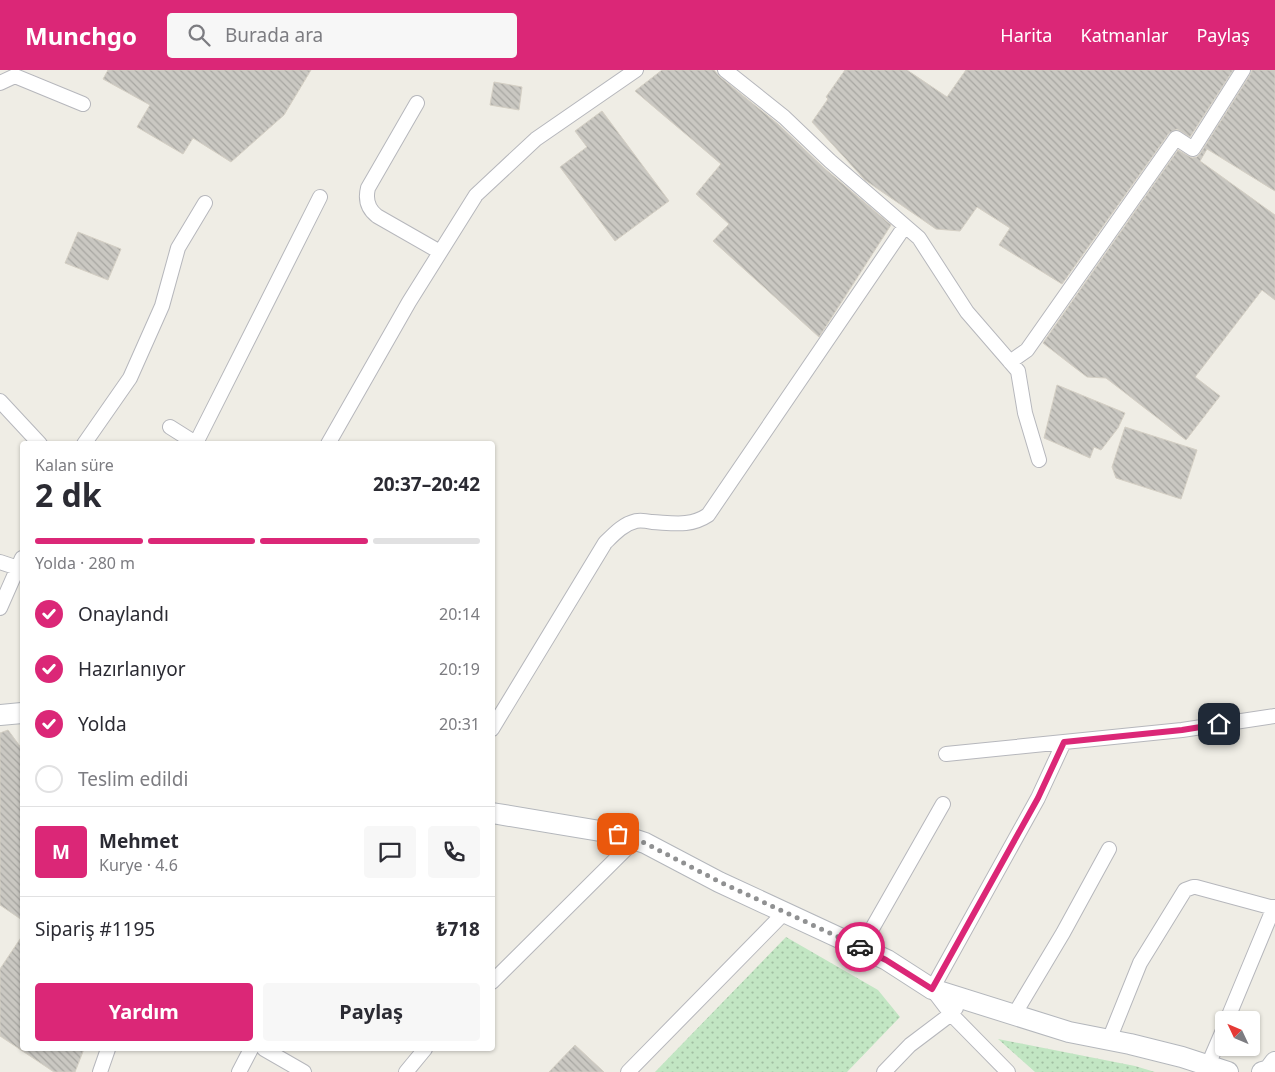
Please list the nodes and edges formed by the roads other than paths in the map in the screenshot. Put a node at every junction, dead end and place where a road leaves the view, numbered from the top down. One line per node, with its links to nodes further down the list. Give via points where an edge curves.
1 (636, 70): 10 (street, via 536,139 476,195)
2 (725, 70): 9 (street, via 784,117 830,162)
3 (1243, 70): 11 (street, via 1193,149 1176,138 1027,350)
4 (0, 83): 6 (street, via 15,76)
5 (417, 103): 10 (street, via 368,188 367,203 377,216)
6 (83, 104)
7 (320, 197): 17 (street)
8 (205, 203): 15 (street, via 178,248 162,306 130,378)
9 (905, 226): 11 (street, via 919,238 967,312); 26 (street, via 708,515 688,524 637,521 616,532 605,543)
10 (440, 252): 18 (street)
11 (1010, 362): 19 (street, via 1018,371 1025,413)
12 (0, 401): 14 (street)
13 (170, 427): 16 (street)
14 (37, 441)
15 (86, 441)
16 (191, 441)
17 (198, 441)
18 (330, 441)
19 (1039, 460)
20 (0, 562): 21 (street)
21 (20, 563): 22 (street)
22 (0, 608)
23 (20, 713): 24 (street)
24 (0, 715)
25 (1275, 716): 27 (street, via 1182,730)
26 (495, 723)
27 (1064, 742): 28 (street); 37 (street, via 1038,798)
28 (946, 754)
29 (943, 804): 35 (street)
30 (495, 814): 31 (street, via 618,834)
31 (636, 840): 34 (street); 36 (street)
32 (1109, 850): 41 (street)
33 (1274, 907): 39 (street); 42 (street, via 1196,888 1185,890 1140,963)
34 (784, 913): 35 (street); 54 (street)
35 (861, 948): 37 (street)
36 (495, 979)
37 (932, 989): 38 (street); 40 (street)
38 (965, 998): 40 (street); 41 (street)
39 (1231, 1011)
40 (951, 1014): 55 (street, via 910,1046); 56 (street)
41 (1014, 1015): 42 (street, via 1069,1032)
42 (1110, 1040): 49 (street)
43 (1215, 1049): 49 (street)
44 (107, 1051): 50 (street)
45 (250, 1051): 51 (street)
46 (267, 1051): 52 (street)
47 (423, 1051): 53 (street)
48 (1275, 1062): 58 (street, via 1269,1070)
49 (1208, 1065): 57 (street)
50 (100, 1072)
51 (239, 1072)
52 (304, 1072)
53 (406, 1072)
54 (628, 1072)
55 (884, 1072)
56 (1008, 1072)
57 (1228, 1072)
58 (1262, 1072)

